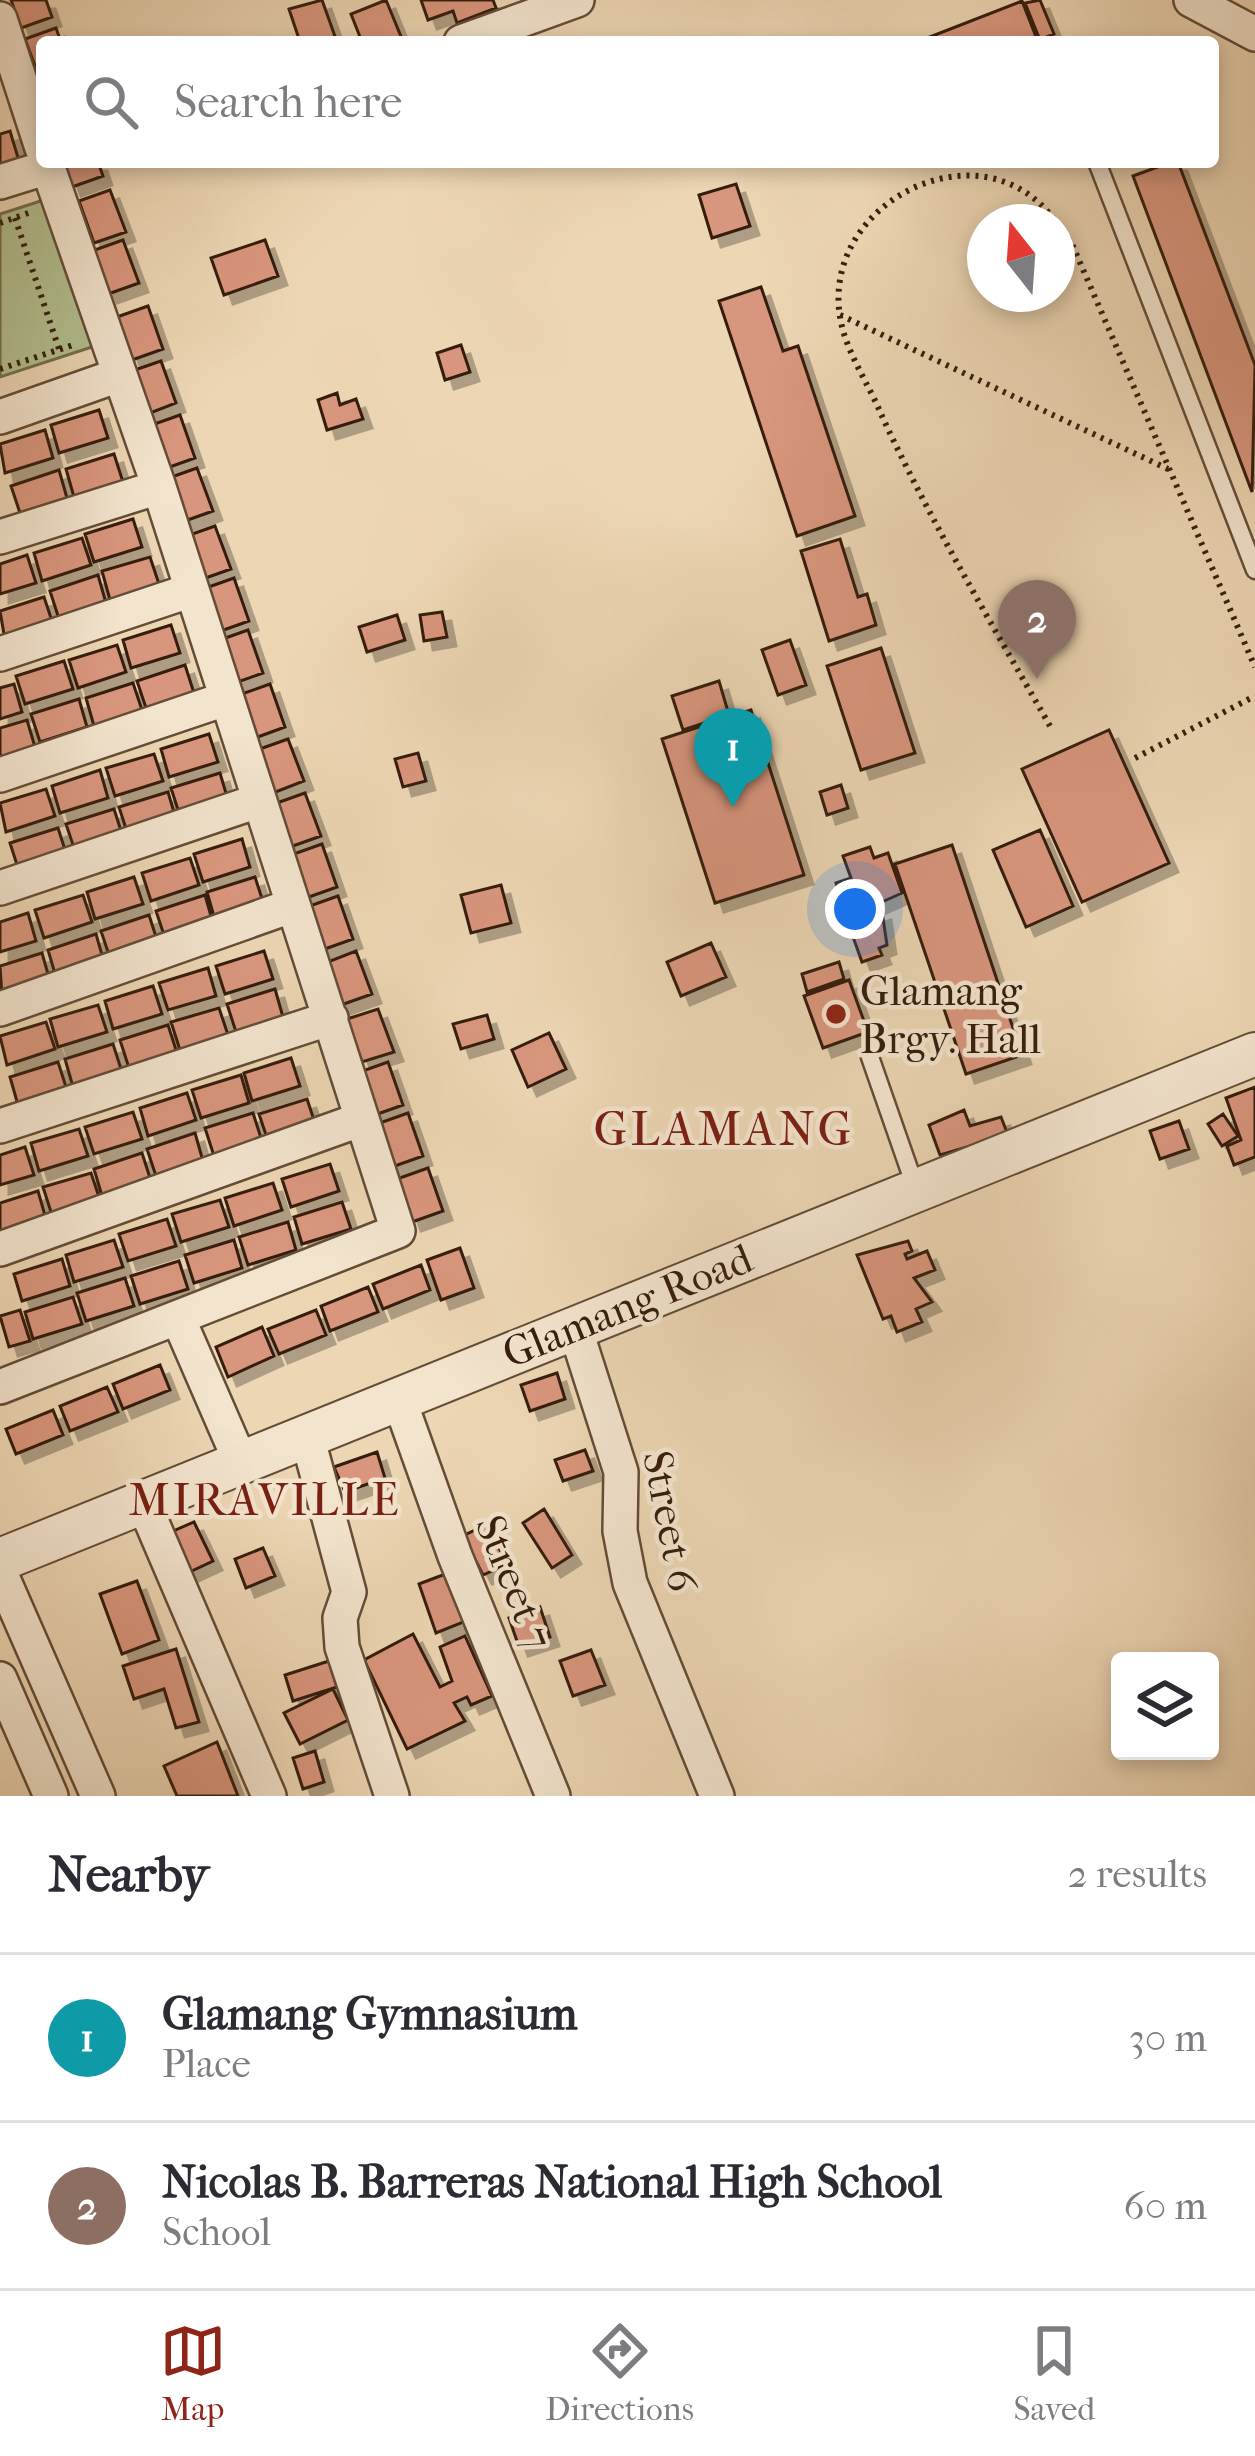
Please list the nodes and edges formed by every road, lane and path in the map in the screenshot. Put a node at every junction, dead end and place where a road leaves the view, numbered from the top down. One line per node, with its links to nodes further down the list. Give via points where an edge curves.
1 (577, 0): 5 (street)
2 (1191, 0): 4 (street)
3 (0, 19): 6 (street)
4 (1255, 34)
5 (477, 36)
6 (7, 59): 7 (street)
7 (36, 133)
8 (36, 164): 11 (street)
9 (49, 168): 16 (street)
10 (1099, 168): 24 (lane)
11 (0, 182)
12 (1036, 204): 15 (path, via 1017,188 979,176 939,176 902,190 870,214 849,248)
13 (15, 218): 17 (path)
14 (1075, 251): 21 (path)
15 (840, 315): 21 (path); 30 (path, via 921,500)
16 (105, 334): 17 (path); 19 (street)
17 (59, 349): 18 (path)
18 (0, 369)
19 (119, 375): 20 (street); 22 (street)
20 (0, 417)
21 (1169, 470): 27 (path)
22 (159, 487): 23 (street); 25 (street)
23 (0, 537)
24 (1255, 570)
25 (189, 591): 26 (street); 29 (street)
26 (0, 654)
27 (1255, 667)
28 (1255, 696): 31 (path)
29 (225, 699): 32 (street); 33 (street)
30 (1050, 726)
31 (1135, 758)
32 (0, 775)
33 (258, 801): 34 (street); 35 (street)
34 (0, 888)
35 (291, 906): 36 (street); 37 (street)
36 (0, 1009)
37 (331, 1018): 40 (street); 41 (street)
38 (1255, 1054): 42 (street, Glamang Road)
39 (870, 1057): 42 (lane)
40 (362, 1119): 43 (street); 44 (street, via 396,1222 393,1236)
41 (0, 1126)
42 (916, 1189): 45 (street, Glamang Road)
43 (0, 1249)
44 (178, 1318): 46 (street); 49 (street)
45 (574, 1325): 47 (street, Glamang Road); 59 (street, Street 6, via 621,1472 630,1583)
46 (0, 1387)
47 (399, 1399): 48 (street, Glamang Road); 58 (street, Street 7)
48 (307, 1436): 49 (street, Glamang Road); 57 (street, via 350,1592 340,1618 342,1647)
49 (241, 1463): 50 (street, Glamang Road)
50 (142, 1502): 51 (street, Glamang Road); 56 (street)
51 (0, 1560)
52 (0, 1571): 55 (street)
53 (0, 1679): 54 (street)
54 (51, 1796)
55 (98, 1796)
56 (269, 1796)
57 (392, 1796)
58 (553, 1796)
59 (717, 1796)

